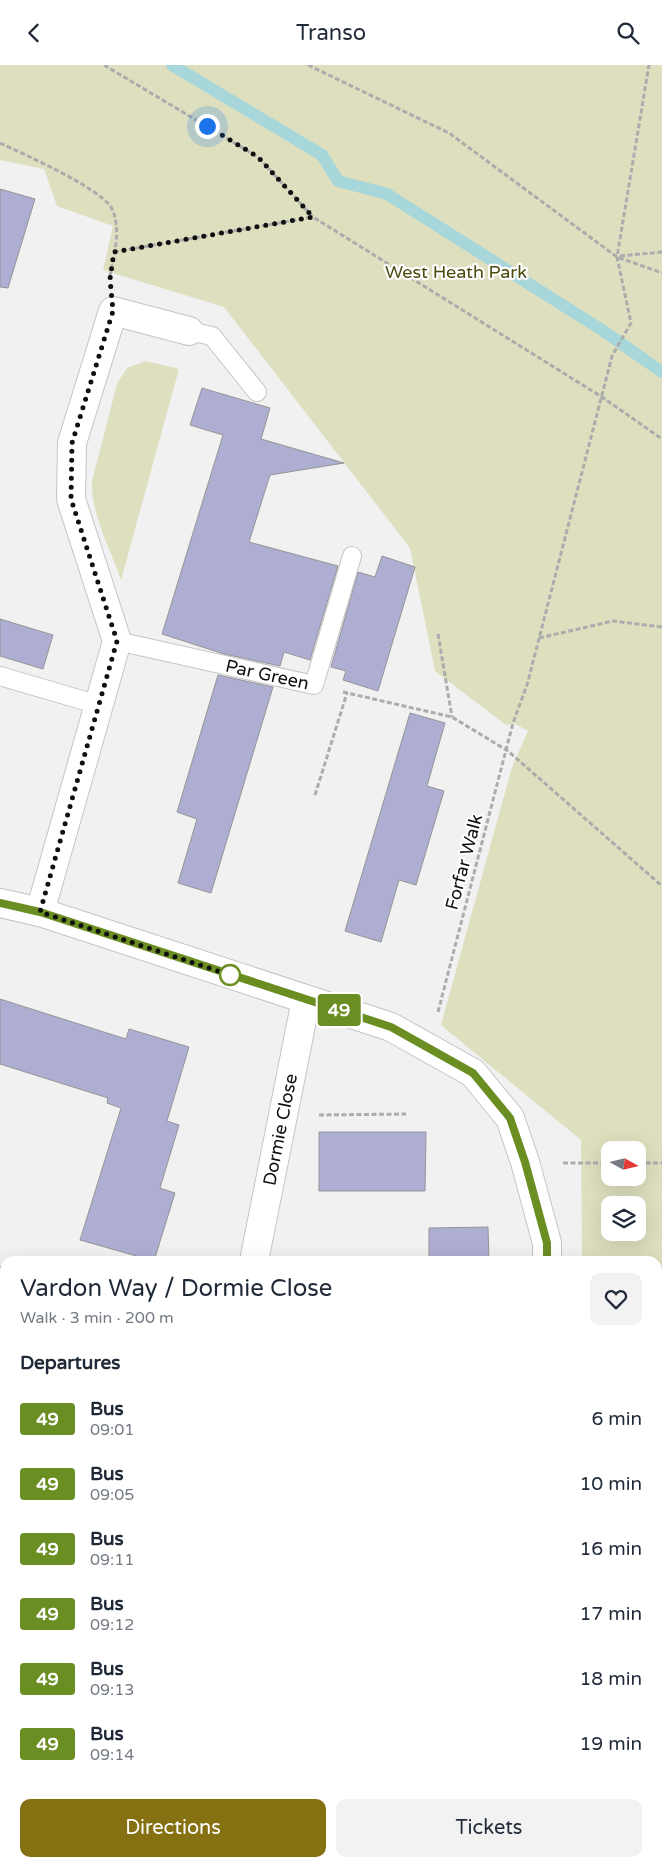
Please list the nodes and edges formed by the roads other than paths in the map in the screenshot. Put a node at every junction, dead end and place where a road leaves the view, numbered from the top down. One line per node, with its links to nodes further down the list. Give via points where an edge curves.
1 (189, 331): 2 (lane, via 212,336); 4 (street, via 113,311 72,443 71,499)
2 (257, 392)
3 (352, 556): 4 (lane, Par Green, via 314,685)
4 (117, 641): 6 (street)
5 (0, 676): 6 (lane)
6 (99, 705): 8 (street)
7 (0, 903): 8 (street)
8 (40, 912): 9 (street)
9 (306, 1000): 10 (street, Dormie Close); 11 (street, via 391,1027 473,1073 510,1118 547,1243)
10 (255, 1256)
11 (547, 1256)

